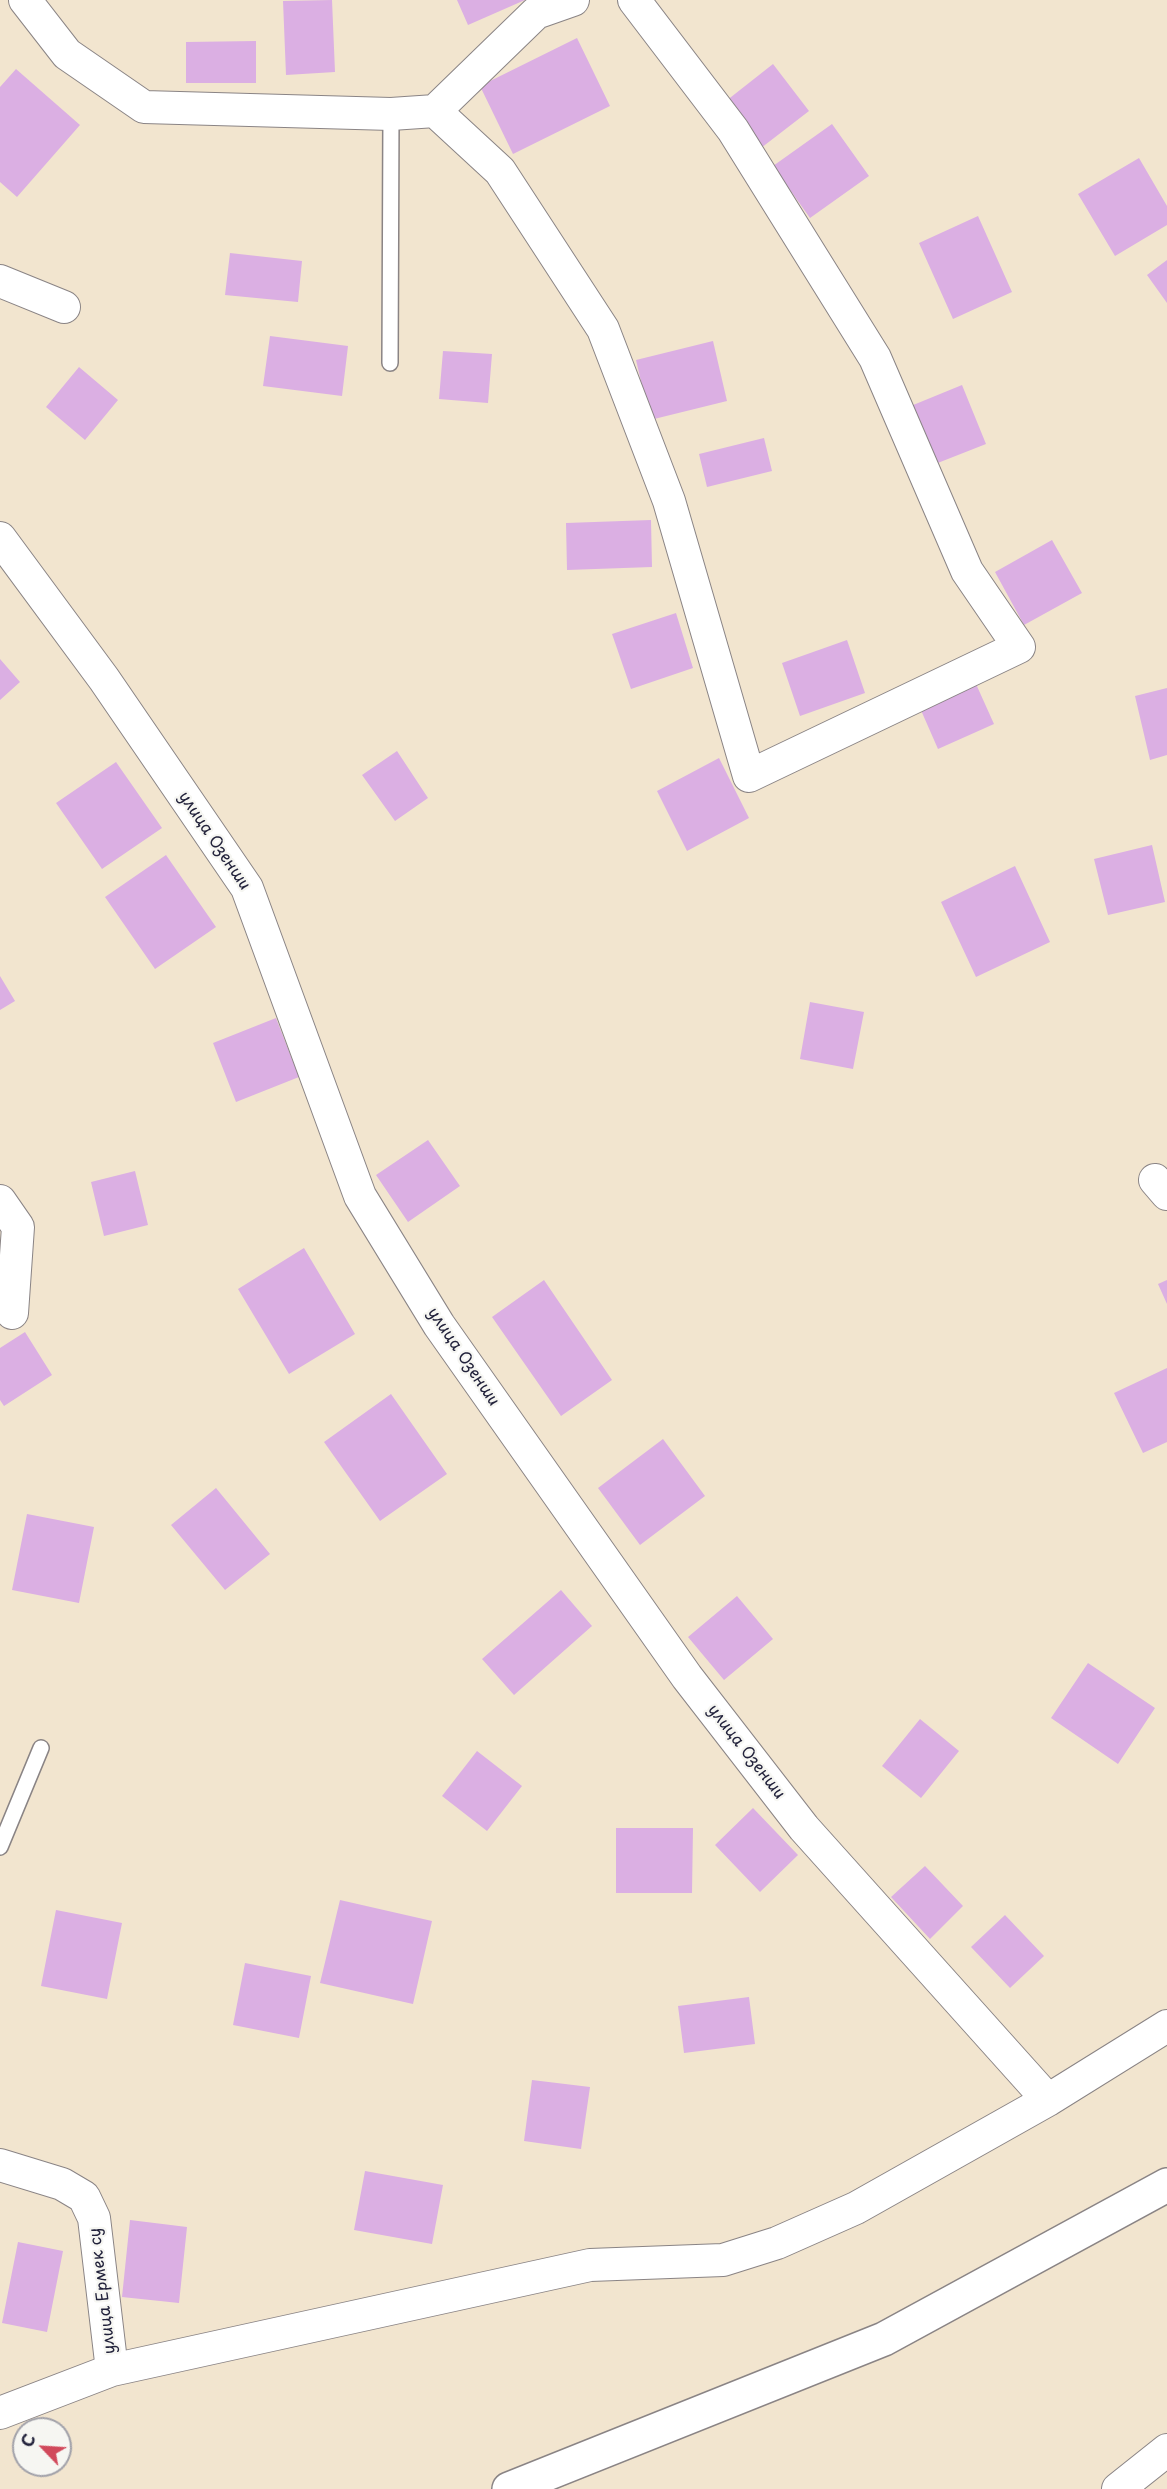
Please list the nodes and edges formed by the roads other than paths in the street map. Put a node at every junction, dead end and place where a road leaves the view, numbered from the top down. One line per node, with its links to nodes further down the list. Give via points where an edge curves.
1 (25, 0): 5 (street, via 67,54 144,107)
2 (573, 0): 4 (street, via 536,13)
3 (634, 0): 4 (street, via 733,129 875,358 967,571 1019,647 749,776 669,501 603,329 500,171)
4 (435, 111): 5 (street)
5 (391, 114): 8 (lane)
6 (0, 282): 7 (street)
7 (64, 307)
8 (390, 363)
9 (0, 538): 15 (street, улица Озенши, via 104,679 247,888 360,1196 440,1325 687,1677 804,1828)
10 (0, 1201): 11 (street, via 18,1227)
11 (12, 1313)
12 (42, 1748): 13 (lane)
13 (0, 1847)
14 (1167, 2026): 15 (street)
15 (1048, 2100): 18 (street, via 856,2208 723,2260 590,2265)
16 (0, 2165): 18 (street, улица Ермек су, via 62,2184 84,2197 94,2218)
17 (1167, 2185): 21 (highway, via 884,2339)
18 (112, 2370): 19 (street)
19 (0, 2413)
20 (1167, 2450): 22 (street)
21 (509, 2489)
22 (1118, 2489)

